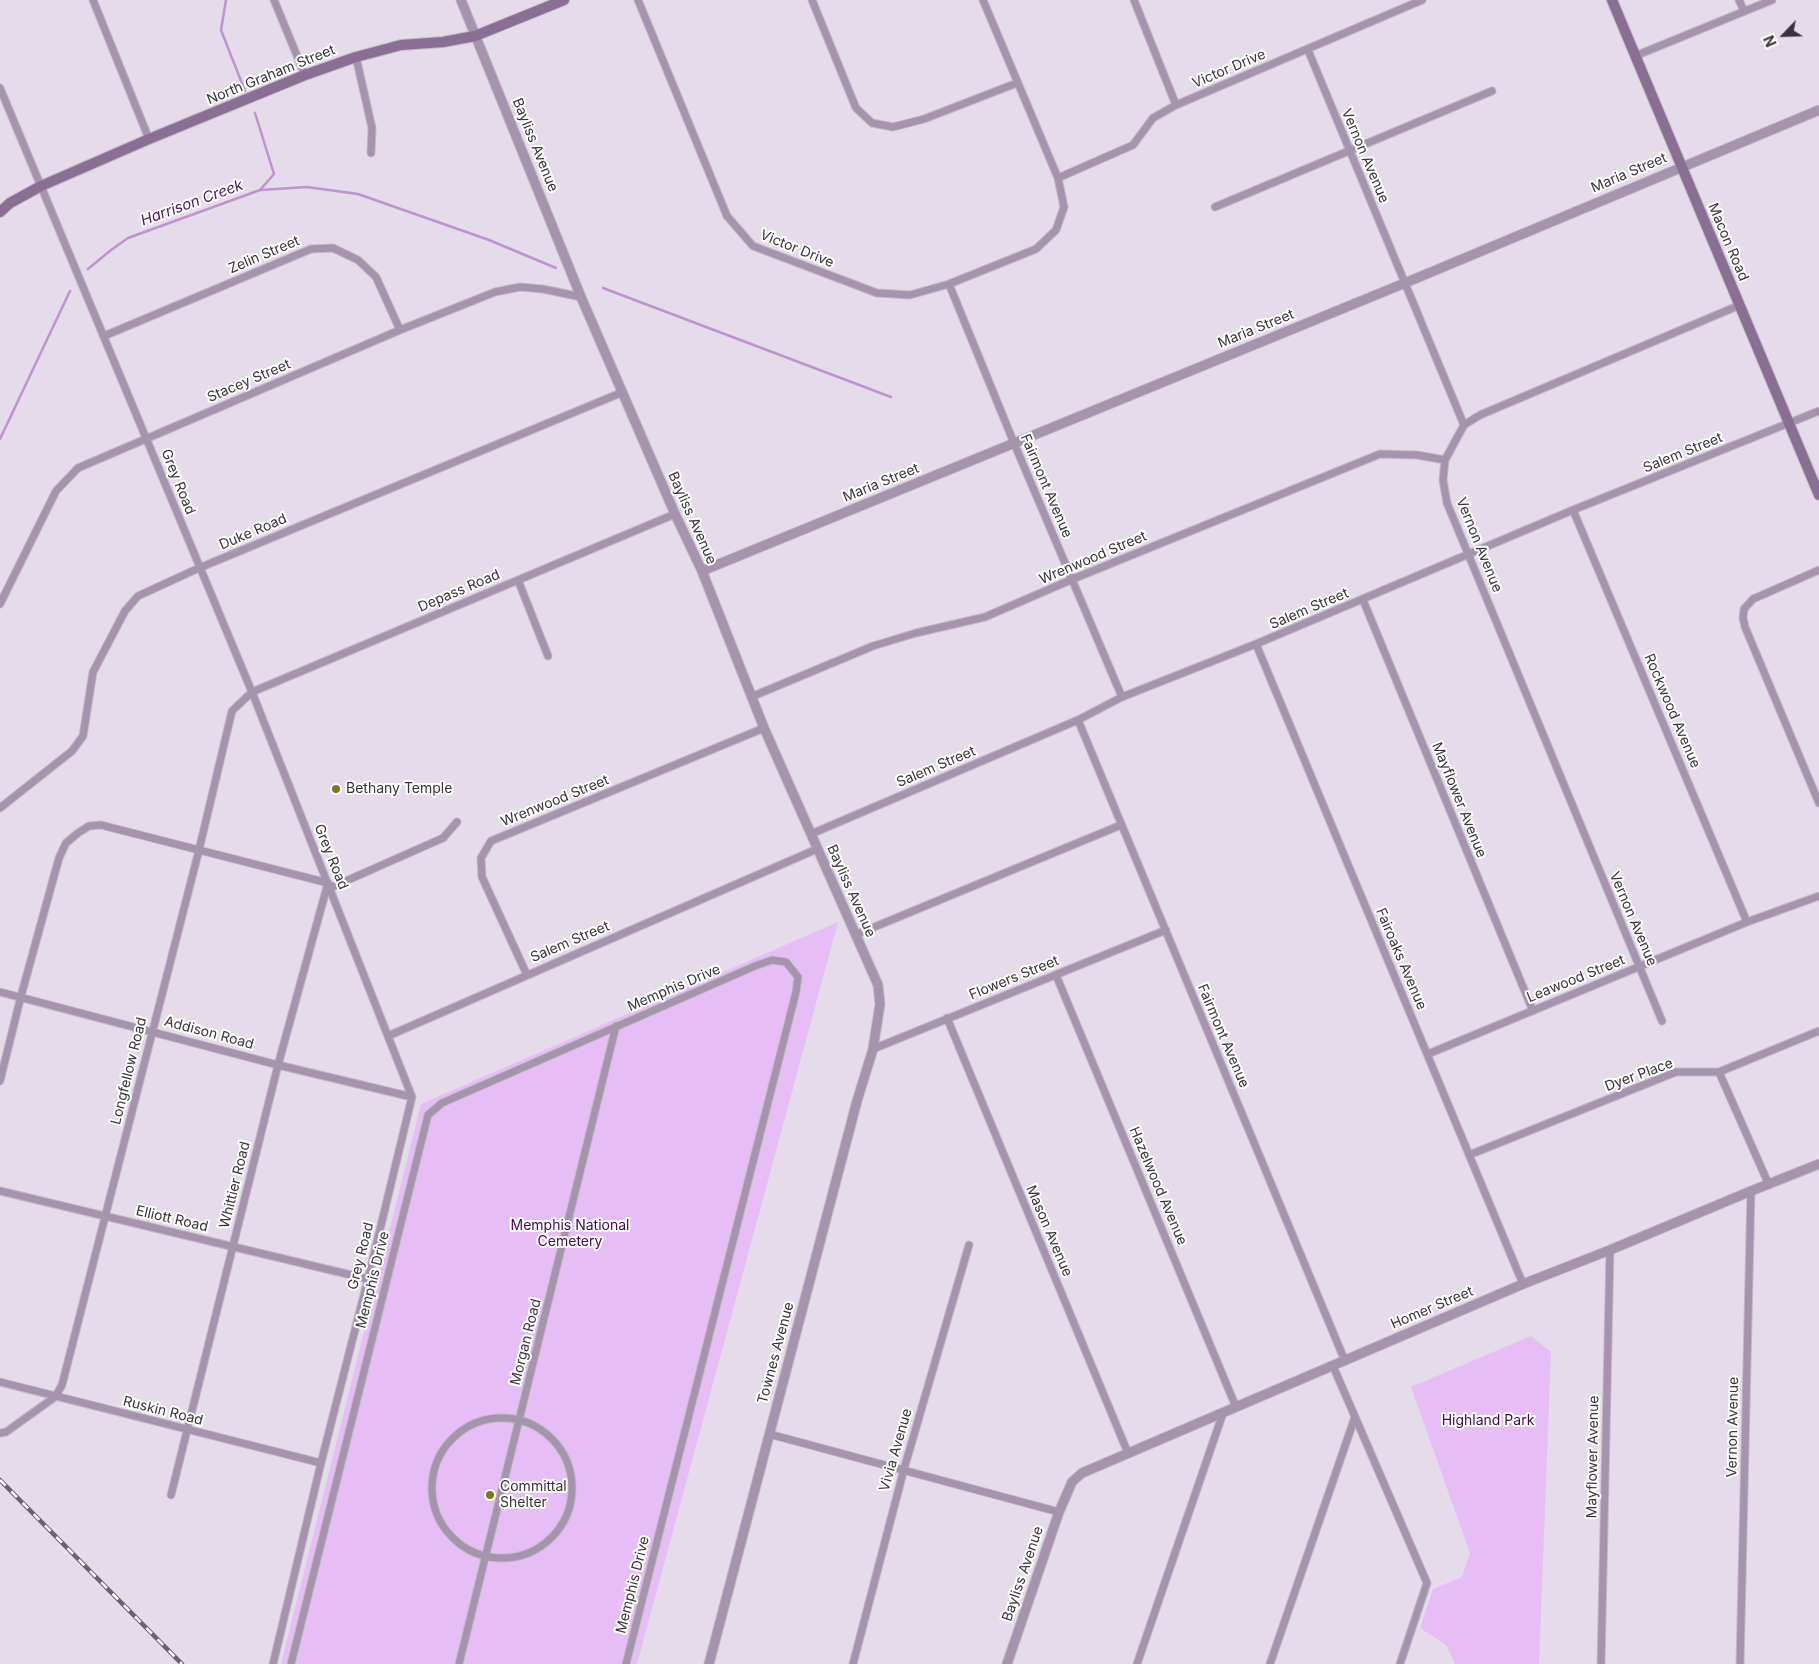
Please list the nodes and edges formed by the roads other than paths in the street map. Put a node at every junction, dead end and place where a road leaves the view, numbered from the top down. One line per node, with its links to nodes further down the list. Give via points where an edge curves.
1 (93, 0): 24 (street)
2 (274, 0): 18 (street)
3 (461, 0): 14 (street, Bayliss Avenue)
4 (564, 0): 14 (main road, North Graham Street)
5 (638, 0): 33 (street, Victor Drive, via 727,216 753,246 877,293 910,295)
6 (812, 0): 19 (street, via 856,108 872,123 893,127 924,119)
7 (983, 0): 19 (street)
8 (1134, 0): 22 (street)
9 (1422, 0): 15 (street, Victor Drive)
10 (1612, 0): 16 (main road, Macon Road)
11 (1739, 0): 13 (street)
12 (1772, 0): 13 (street)
13 (1744, 12): 16 (street)
14 (475, 36): 17 (main road, North Graham Street, via 401,45); 34 (street, Bayliss Avenue)
15 (1308, 50): 22 (street, Victor Drive); 25 (street, Vernon Avenue)
16 (1635, 56): 27 (main road, Macon Road)
17 (356, 57): 18 (main road, North Graham Street); 26 (street, via 372,128)
18 (305, 75): 24 (main road, North Graham Street)
19 (1017, 83): 28 (street)
20 (0, 88): 29 (street, Grey Road)
21 (1492, 91): 25 (street)
22 (1176, 104): 28 (street, Victor Drive, via 1153,118 1133,145)
23 (1819, 110): 27 (street, Maria Street)
24 (149, 139): 29 (main road, North Graham Street)
25 (1350, 151): 30 (street); 32 (street, Vernon Avenue)
26 (371, 153)
27 (1681, 166): 32 (street, Maria Street); 35 (main road, Macon Road)
28 (1058, 178): 33 (street, Victor Drive, via 1064,208 1055,231 1036,249)
29 (41, 186): 31 (main road, North Graham Street); 37 (street, Grey Road)
30 (1215, 207)
31 (0, 212)
32 (1405, 283): 41 (street, Vernon Avenue); 43 (street, Maria Street)
33 (949, 284): 43 (street, Fairmont Avenue)
34 (581, 297): 36 (street, Stacey Street, via 520,287 495,292); 38 (street, Bayliss Avenue)
35 (1740, 305): 40 (main road, Macon Road); 41 (street, via 1480,415)
36 (400, 330): 37 (street, Zelin Street, via 376,277 358,260 333,248 312,249); 42 (street, Stacey Street)
37 (104, 336): 42 (street, Grey Road)
38 (623, 392): 47 (street, Bayliss Avenue); 49 (street, Duke Road)
39 (1819, 411): 40 (street, Salem Street)
40 (1789, 424): 45 (main road, Macon Road); 46 (street, Salem Street)
41 (1464, 425): 44 (street, Vernon Avenue)
42 (147, 439): 49 (street, Grey Road); 55 (street, Stacey Street, via 78,468 56,491)
43 (1014, 443): 51 (street, Maria Street); 52 (street, Fairmont Avenue)
44 (1445, 460): 48 (street, Vernon Avenue, via 1443,480 1447,503); 52 (street, Wrenwood Street, via 1380,454)
45 (1819, 495)
46 (1573, 510): 48 (street, Salem Street); 72 (street, Rockwood Avenue)
47 (675, 514): 51 (street, Bayliss Avenue); 53 (street, Depass Road)
48 (1468, 555): 54 (street, Salem Street); 75 (street, Vernon Avenue)
49 (199, 568): 58 (street, Grey Road); 64 (street, Duke Road, via 138,596 125,610 93,672 83,736 72,751)
50 (1819, 570): 63 (street, via 1753,599 1744,609 1743,618)
51 (702, 572): 59 (street, Bayliss Avenue)
52 (1073, 579): 59 (street, Wrenwood Street, via 985,617 873,646); 60 (street, Fairmont Avenue)
53 (518, 580): 57 (street); 58 (street, Depass Road)
54 (1363, 600): 56 (street, Salem Street); 80 (street, Mayflower Avenue)
55 (0, 604)
56 (1256, 644): 60 (street, Salem Street); 88 (street, Fairoaks Avenue)
57 (548, 656)
58 (252, 692): 69 (street, Longfellow Road, via 232,711); 70 (street, Grey Road)
59 (751, 697): 62 (street, Bayliss Avenue)
60 (1122, 697): 61 (street, Salem Street)
61 (1078, 720): 66 (street, Fairmont Avenue); 67 (street, Salem Street)
62 (764, 728): 67 (street, Bayliss Avenue); 77 (street, Wrenwood Street, via 491,841 481,858 482,877)
63 (1819, 803)
64 (0, 808)
65 (457, 822): 70 (street, via 443,838)
66 (1121, 825): 73 (street, Fairmont Avenue); 74 (street)
67 (811, 834): 68 (street, Bayliss Avenue)
68 (817, 849): 74 (street, Bayliss Avenue); 77 (street, Salem Street)
69 (199, 850): 70 (street); 79 (street, via 101,825 89,826 78,833 66,843 59,858); 84 (street, Longfellow Road)
70 (329, 885): 86 (street, Grey Road); 89 (street, Whittier Road)
71 (1819, 896): 72 (street, Leawood Street)
72 (1747, 922): 75 (street, Leawood Street)
73 (1166, 930): 76 (street, Flowers Street); 104 (street, Fairmont Avenue)
74 (855, 935): 87 (street, Bayliss Avenue, via 878,985 880,1004)
75 (1639, 967): 80 (street, Leawood Street); 82 (street, Vernon Avenue)
76 (1056, 974): 81 (street, Flowers Street); 108 (street, Hazelwood Avenue)
77 (527, 975): 86 (street, Salem Street)
78 (0, 992): 79 (street, Addison Road)
79 (21, 996): 84 (street, Addison Road); 91 (street)
80 (1533, 1011): 88 (street, Leawood Street)
81 (947, 1018): 87 (street, Flowers Street); 115 (street, Mason Avenue)
82 (1662, 1021)
83 (616, 1026): 111 (street, Morgan Road); 123 (street, Memphis Drive, via 442,1102 428,1115); 125 (street, Memphis Drive, via 772,960 786,962 798,977)
84 (152, 1031): 89 (street, Addison Road); 98 (street, Longfellow Road)
85 (1819, 1031): 90 (street, Dyer Place)
86 (388, 1036): 92 (street, Grey Road)
87 (872, 1049): 114 (street, Townes Avenue)
88 (1428, 1054): 93 (street, Fairoaks Avenue)
89 (278, 1065): 92 (street, Addison Road); 100 (street, Whittier Road)
90 (1718, 1072): 93 (street, Dyer Place, via 1676,1072); 95 (street)
91 (0, 1081)
92 (412, 1098): 102 (street, Grey Road)
93 (1469, 1155): 103 (street, Fairoaks Avenue)
94 (1819, 1164): 95 (street, Homer Street)
95 (1769, 1185): 97 (street, Homer Street)
96 (0, 1190): 98 (street, Elliott Road)
97 (1751, 1191): 101 (street, Homer Street); 133 (street, Vernon Avenue)
98 (105, 1216): 100 (street, Elliott Road); 107 (street, Longfellow Road, via 62,1384)
99 (969, 1245): 117 (street, Vivia Avenue)
100 (233, 1246): 102 (street, Elliott Road); 112 (street, Whittier Road)
101 (1610, 1250): 103 (street, Homer Street); 132 (street, Mayflower Avenue)
102 (368, 1279): 116 (street, Grey Road)
103 (1523, 1284): 104 (street, Homer Street)
104 (1345, 1361): 105 (street, Homer Street)
105 (1333, 1366): 108 (street, Homer Street); 110 (street)
106 (0, 1382): 107 (street, Ruskin Road)
107 (55, 1397): 112 (street, Ruskin Road); 113 (street)
108 (1236, 1407): 109 (street, Homer Street)
109 (1223, 1413): 115 (street, Homer Street); 129 (street)
110 (1355, 1417): 130 (street); 131 (street, via 1427,1583)
111 (520, 1419): 121 (street, Morgan Road); 121 (street, via 542,1430 559,1447 570,1469 572,1493 566,1516 553,1537 534,1551 510,1558); 121 (street, via 498,1417 476,1422 457,1434 442,1450 434,1471 432,1493 437,1515 449,1534 466,1548)
112 (188, 1430): 116 (street, Ruskin Road); 119 (street, Whittier Road)
113 (0, 1433)
114 (769, 1434): 117 (street); 126 (street, Townes Avenue)
115 (1128, 1452): 118 (street, Homer Street, via 1082,1473)
116 (320, 1463): 122 (street, Grey Road)
117 (904, 1469): 120 (street); 127 (street, Vivia Avenue)
118 (1066, 1493): 120 (street, Bayliss Avenue)
119 (171, 1495)
120 (1059, 1512): 128 (street, Bayliss Avenue)
121 (486, 1556): 124 (street, Morgan Road)
122 (273, 1664)
123 (291, 1664)
124 (459, 1664)
125 (626, 1664)
126 (709, 1664)
127 (853, 1664)
128 (1006, 1664)
129 (1137, 1664)
130 (1270, 1664)
131 (1400, 1664)
132 (1601, 1664)
133 (1740, 1664)

